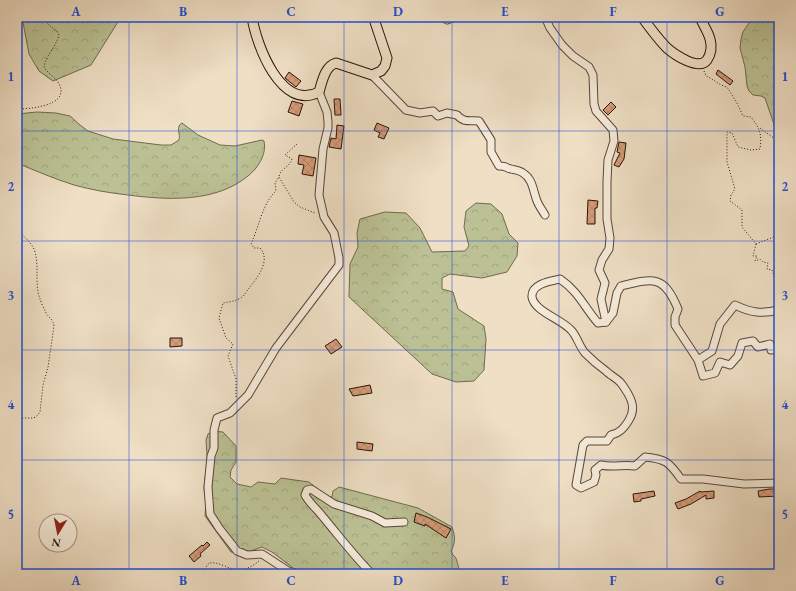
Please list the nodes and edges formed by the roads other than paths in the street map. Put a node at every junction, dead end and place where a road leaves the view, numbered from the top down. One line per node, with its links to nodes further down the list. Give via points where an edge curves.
1 (252, 17): 9 (main road, via 255,32 272,73 287,89 299,95 312,96)
2 (374, 17): 8 (main road, via 387,58 381,71)
3 (442, 17): 4 (street, via 447,20)
4 (454, 17)
5 (545, 17): 12 (street, via 562,45 589,67 593,75 596,111 614,130 606,182 610,243 599,270 605,283 601,299)
6 (642, 17): 7 (main road, via 668,49 689,62 702,64 710,56 711,41)
7 (700, 17)
8 (372, 75): 9 (main road, via 336,63 332,64); 10 (street, via 406,110 433,110 438,116 447,113 457,115 467,122 479,121 491,140 491,152 499,166 524,173 533,184 536,200)
9 (319, 92): 17 (street, via 328,122 319,195 324,217 334,233 338,265 276,348 248,395 230,413 217,418 208,487 210,514 237,551 247,555 262,554 288,571)
10 (546, 214)
11 (779, 310): 14 (street, via 748,311 735,305 720,324 712,351)
12 (606, 322): 14 (street, via 613,313 621,286 655,280 667,287 672,296 678,309 674,325); 15 (street, via 598,323 577,294 560,279 534,288 534,304 571,329 584,352 621,382 632,402 631,417 618,433 610,435 607,440 587,441 583,445 576,486 581,488 594,482 595,470 601,465 610,468 635,466 645,457 659,458 671,464 681,479 744,484)
13 (779, 349): 14 (street, via 771,350 770,344 758,348 753,341 742,343 738,356 730,365 720,362 715,373 703,376)
14 (698, 360)
15 (779, 483)
16 (404, 522): 18 (street, via 385,523 372,516 334,504 311,489 307,490 307,500)
17 (299, 574)
18 (372, 574)

